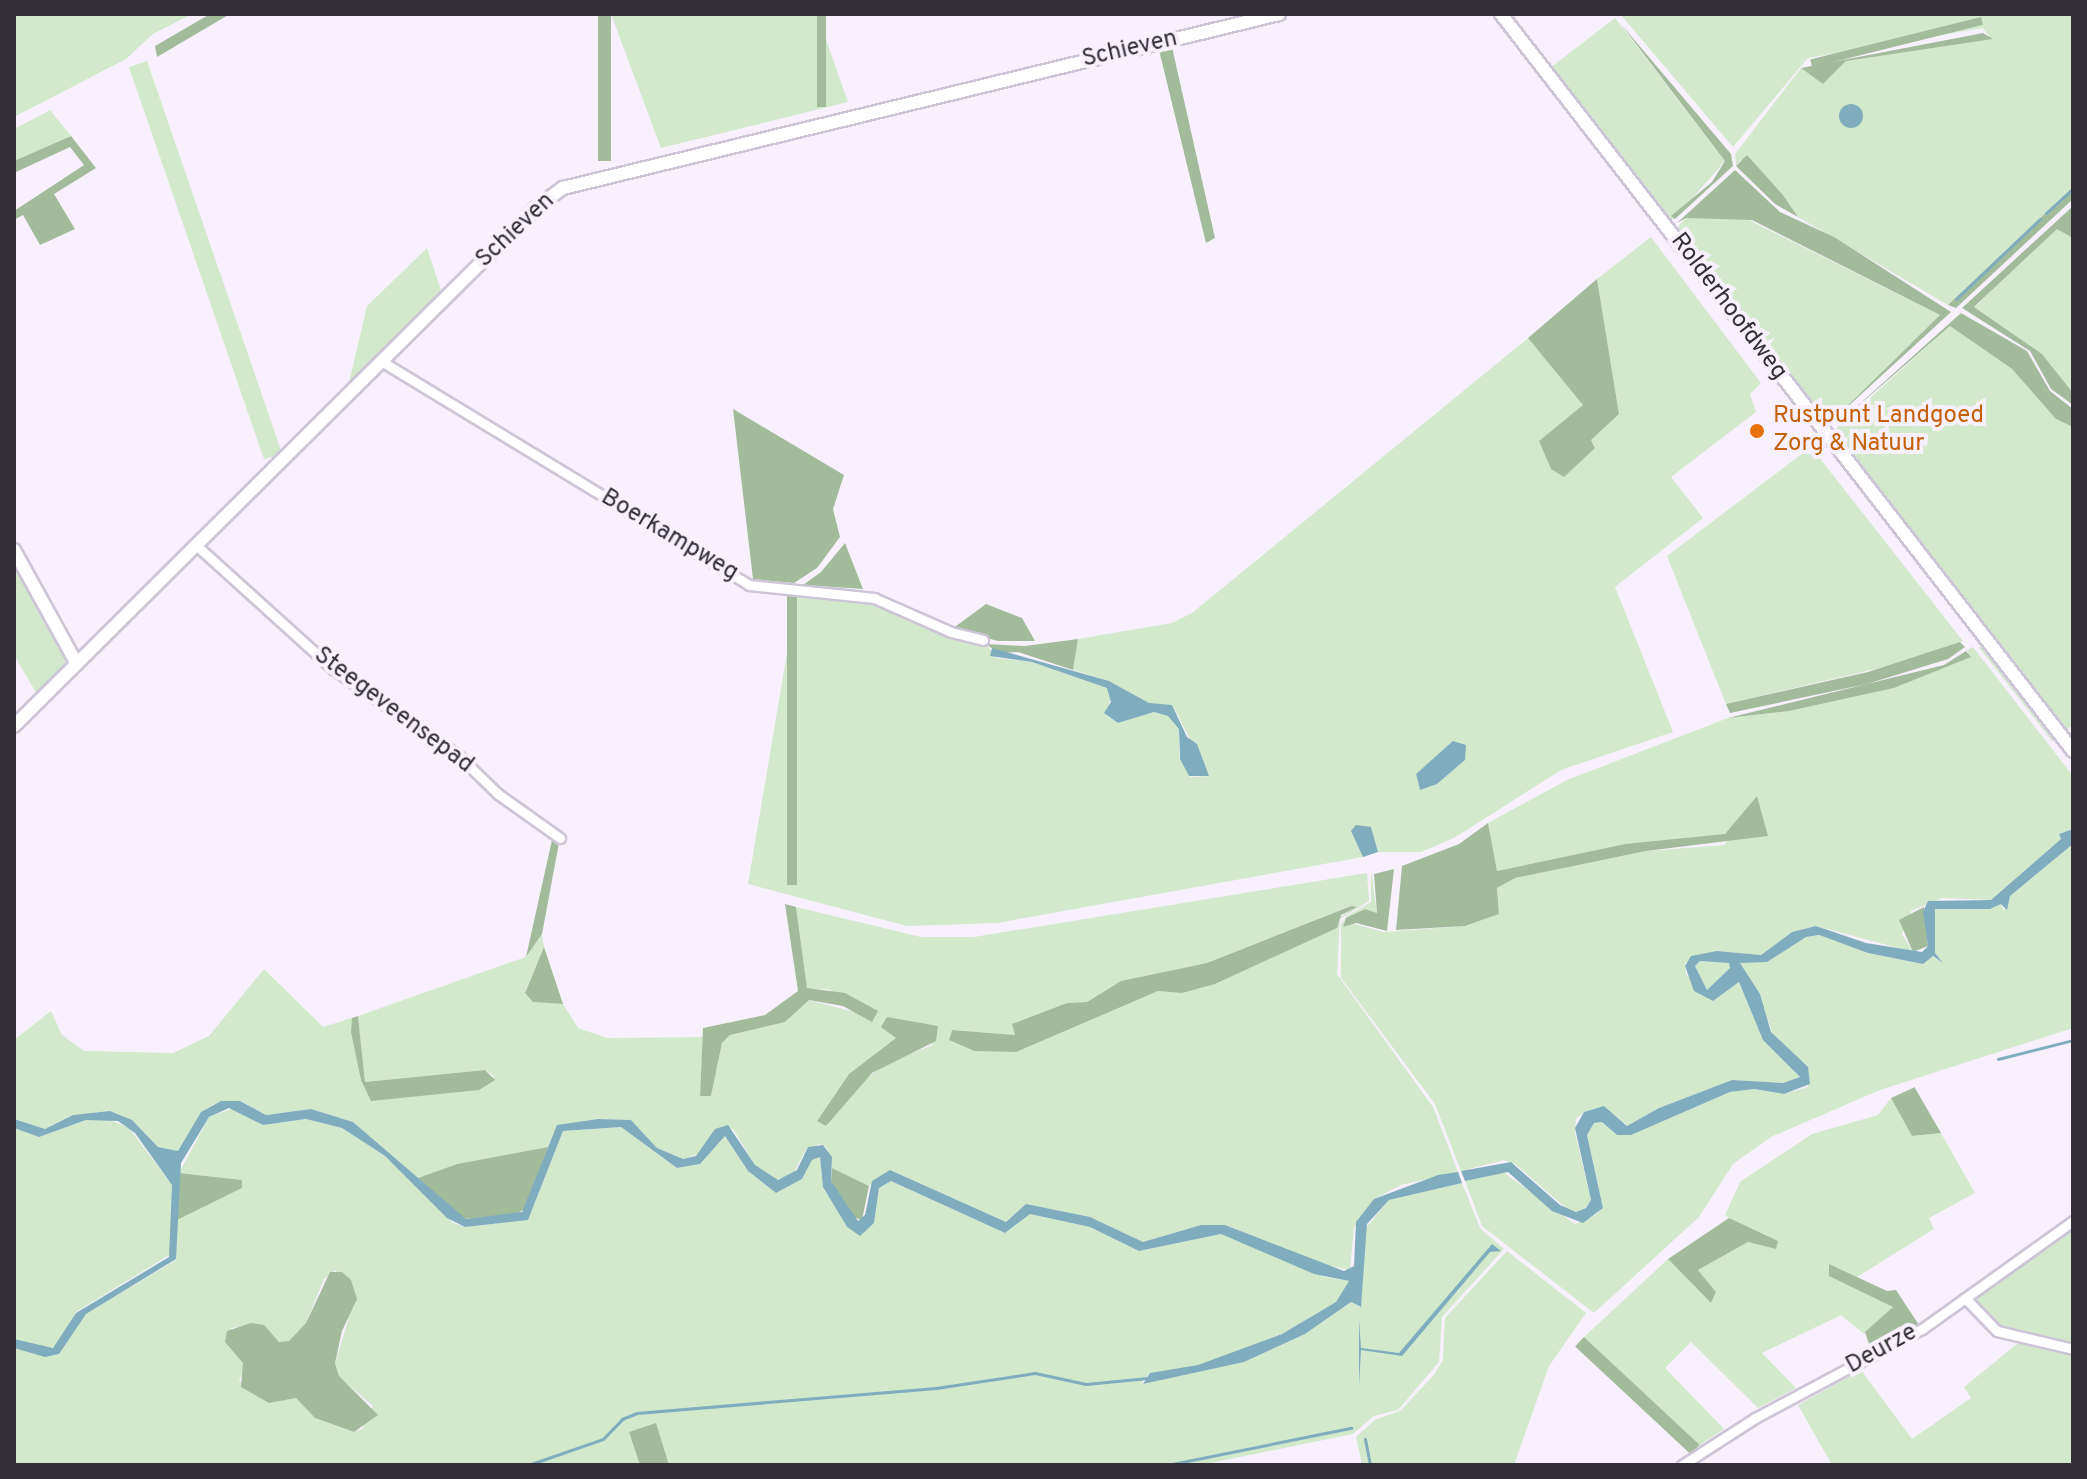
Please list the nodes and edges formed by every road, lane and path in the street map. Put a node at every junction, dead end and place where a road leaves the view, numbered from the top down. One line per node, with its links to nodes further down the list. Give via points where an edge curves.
1 (1279, 14): 3 (street, Schieven, via 579,181 536,208)
2 (1501, 14): 9 (street, Rolderhoofdweg)
3 (381, 361): 4 (street, Schieven); 6 (street, Boerkampweg, via 749,585 874,598 951,632)
4 (196, 545): 7 (street, Schieven); 10 (street, Steegeveensepad, via 333,669 458,755 498,794)
5 (14, 550): 7 (street)
6 (983, 640)
7 (77, 664): 8 (street, Schieven)
8 (14, 726)
9 (2073, 751)
10 (560, 838)
11 (2073, 1221): 12 (street, Deurze)
12 (1965, 1298): 13 (street, via 1997,1331); 14 (street, Deurze, via 1922,1329 1755,1418)
13 (2073, 1349)
14 (1682, 1465)

